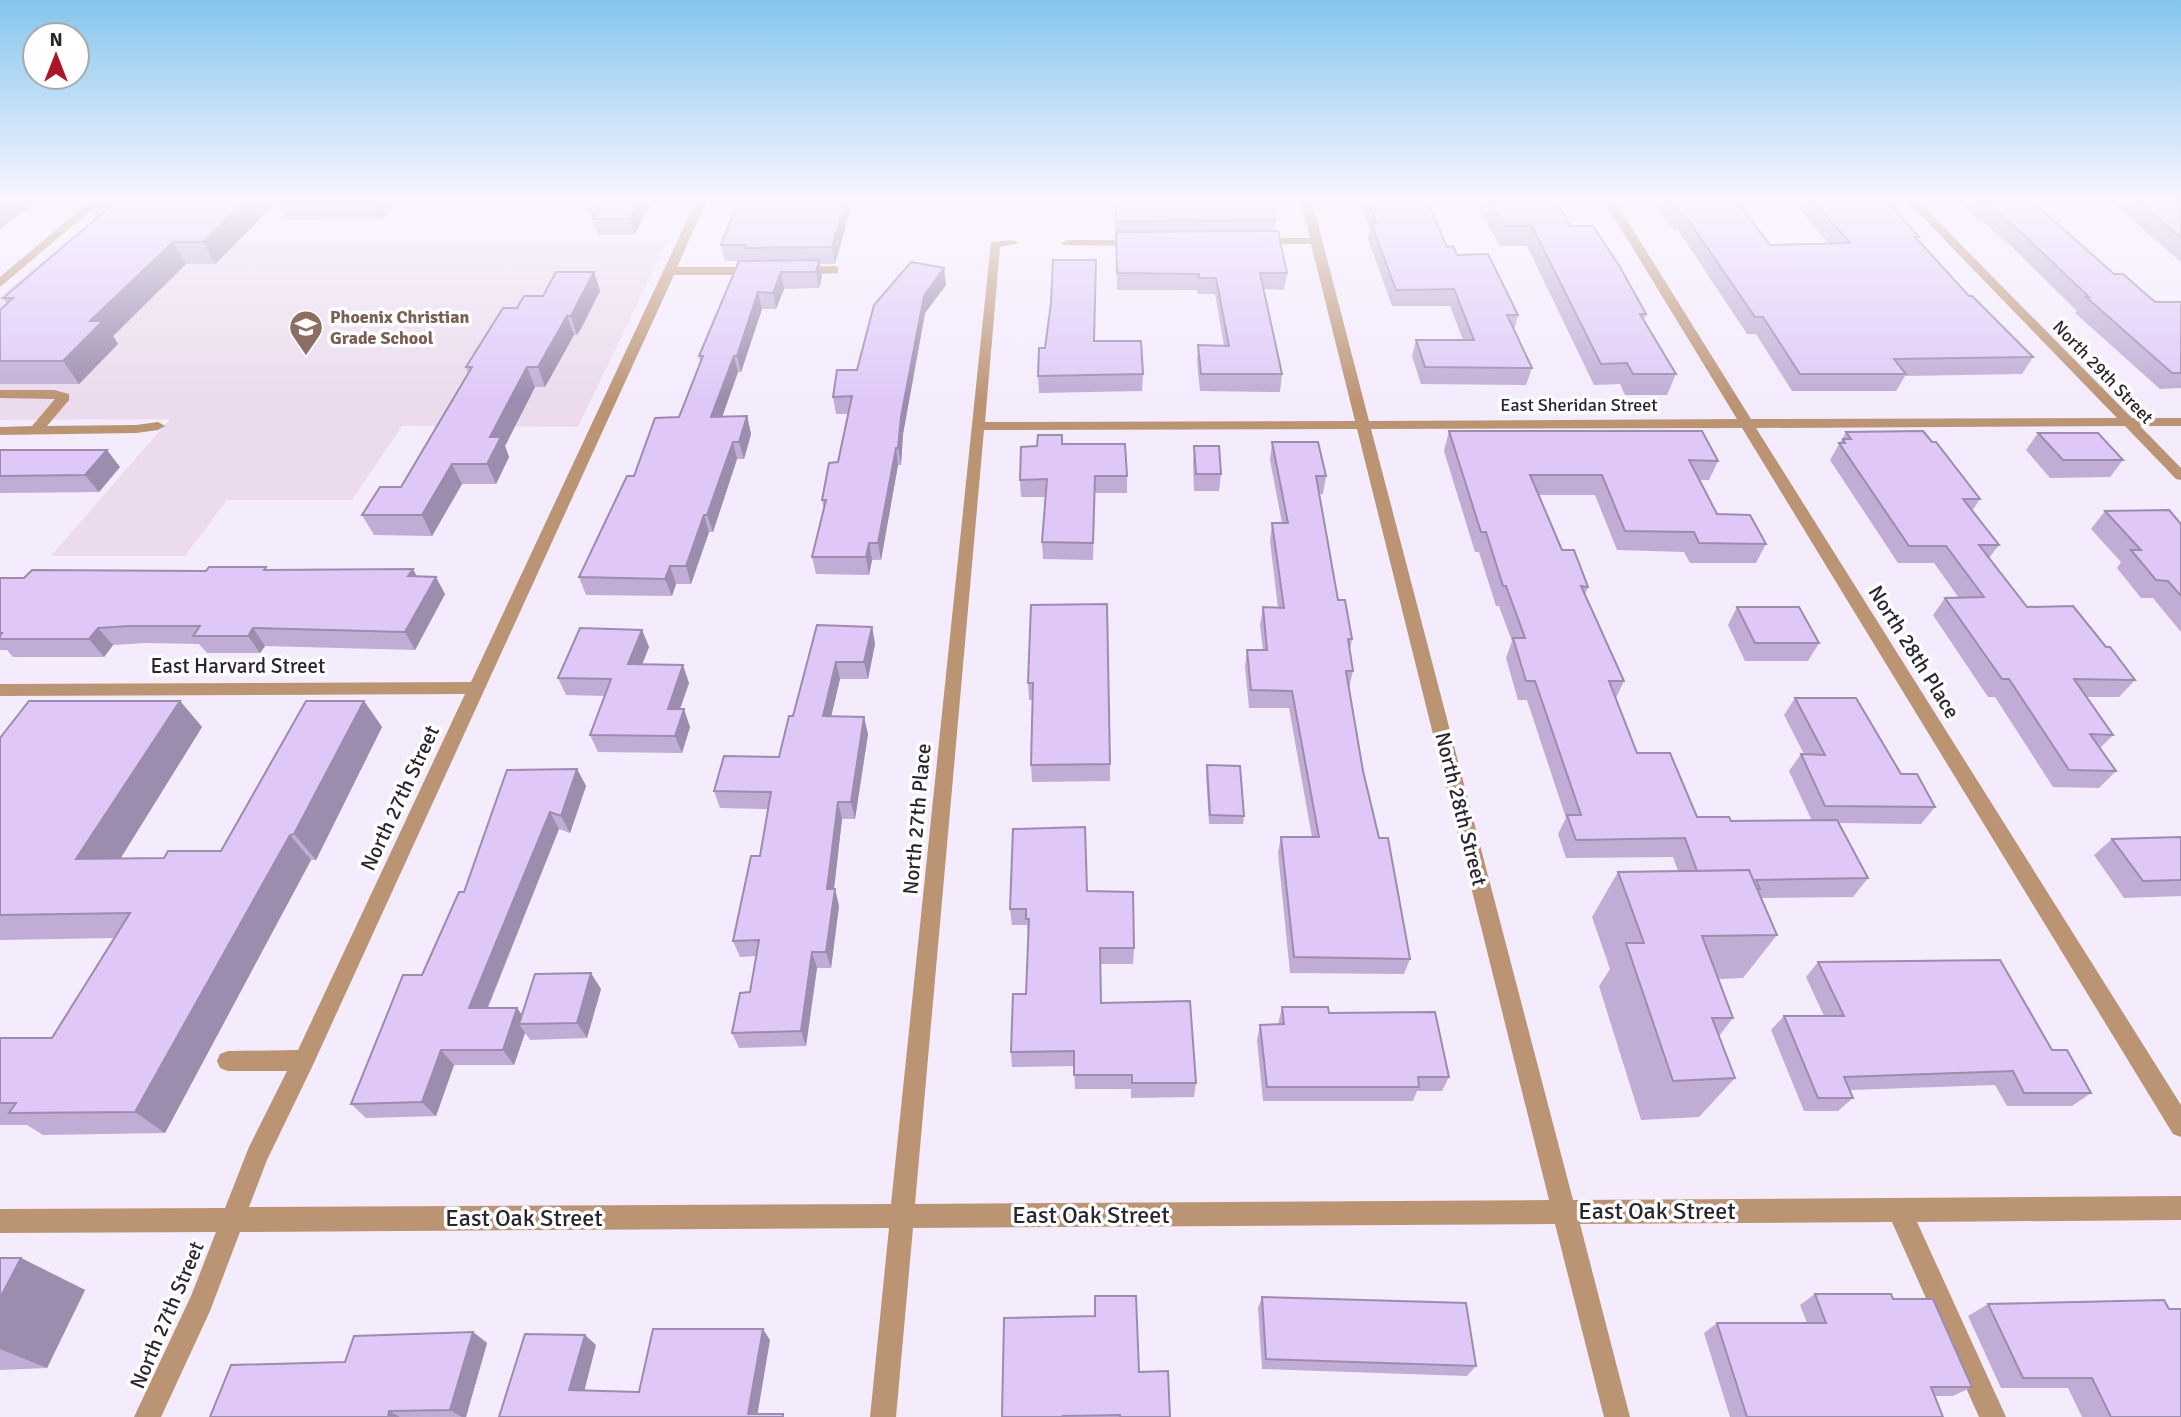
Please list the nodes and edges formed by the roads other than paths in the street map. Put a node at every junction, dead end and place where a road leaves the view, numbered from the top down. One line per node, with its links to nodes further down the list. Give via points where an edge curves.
1 (19, 267): 11 (street)
2 (672, 267): 8 (street, North 27th Street)
3 (993, 267): 18 (street, North 27th Place)
4 (1323, 267): 16 (street, North 28th Street)
5 (1650, 267): 15 (street, North 28th Place)
6 (1977, 267): 13 (street, North 29th Street)
7 (834, 270): 10 (street)
8 (670, 271): 9 (street); 22 (street, North 27th Street)
9 (766, 271)
10 (780, 271)
11 (0, 283)
12 (0, 394): 19 (street, via 64,397)
13 (2128, 422): 14 (street, East Sheridan Street); 15 (street, East Sheridan Street); 21 (street, North 29th Street)
14 (2181, 422)
15 (1746, 423): 16 (street, East Sheridan Street); 26 (street, North 28th Place)
16 (1362, 425): 18 (street, East Sheridan Street); 29 (street, North 28th Street)
17 (158, 426): 19 (street)
18 (978, 426): 30 (street, North 27th Place)
19 (35, 430): 20 (street)
20 (0, 431)
21 (2181, 476)
22 (477, 688): 23 (street, East Harvard Street); 24 (street, North 27th Street)
23 (0, 690)
24 (304, 1060): 25 (street); 31 (street, North 27th Street, via 257,1155)
25 (228, 1061)
26 (2181, 1126)
27 (2181, 1208): 28 (street, East Oak Street)
28 (1899, 1210): 29 (street, East Oak Street); 36 (street)
29 (1564, 1212): 30 (street, East Oak Street); 35 (street, North 28th Street)
30 (902, 1216): 31 (street, East Oak Street); 34 (street, North 27th Place)
31 (232, 1220): 32 (street, East Oak Street); 33 (street, North 27th Street, via 201,1302)
32 (0, 1221)
33 (147, 1417)
34 (883, 1417)
35 (1617, 1417)
36 (1993, 1417)

